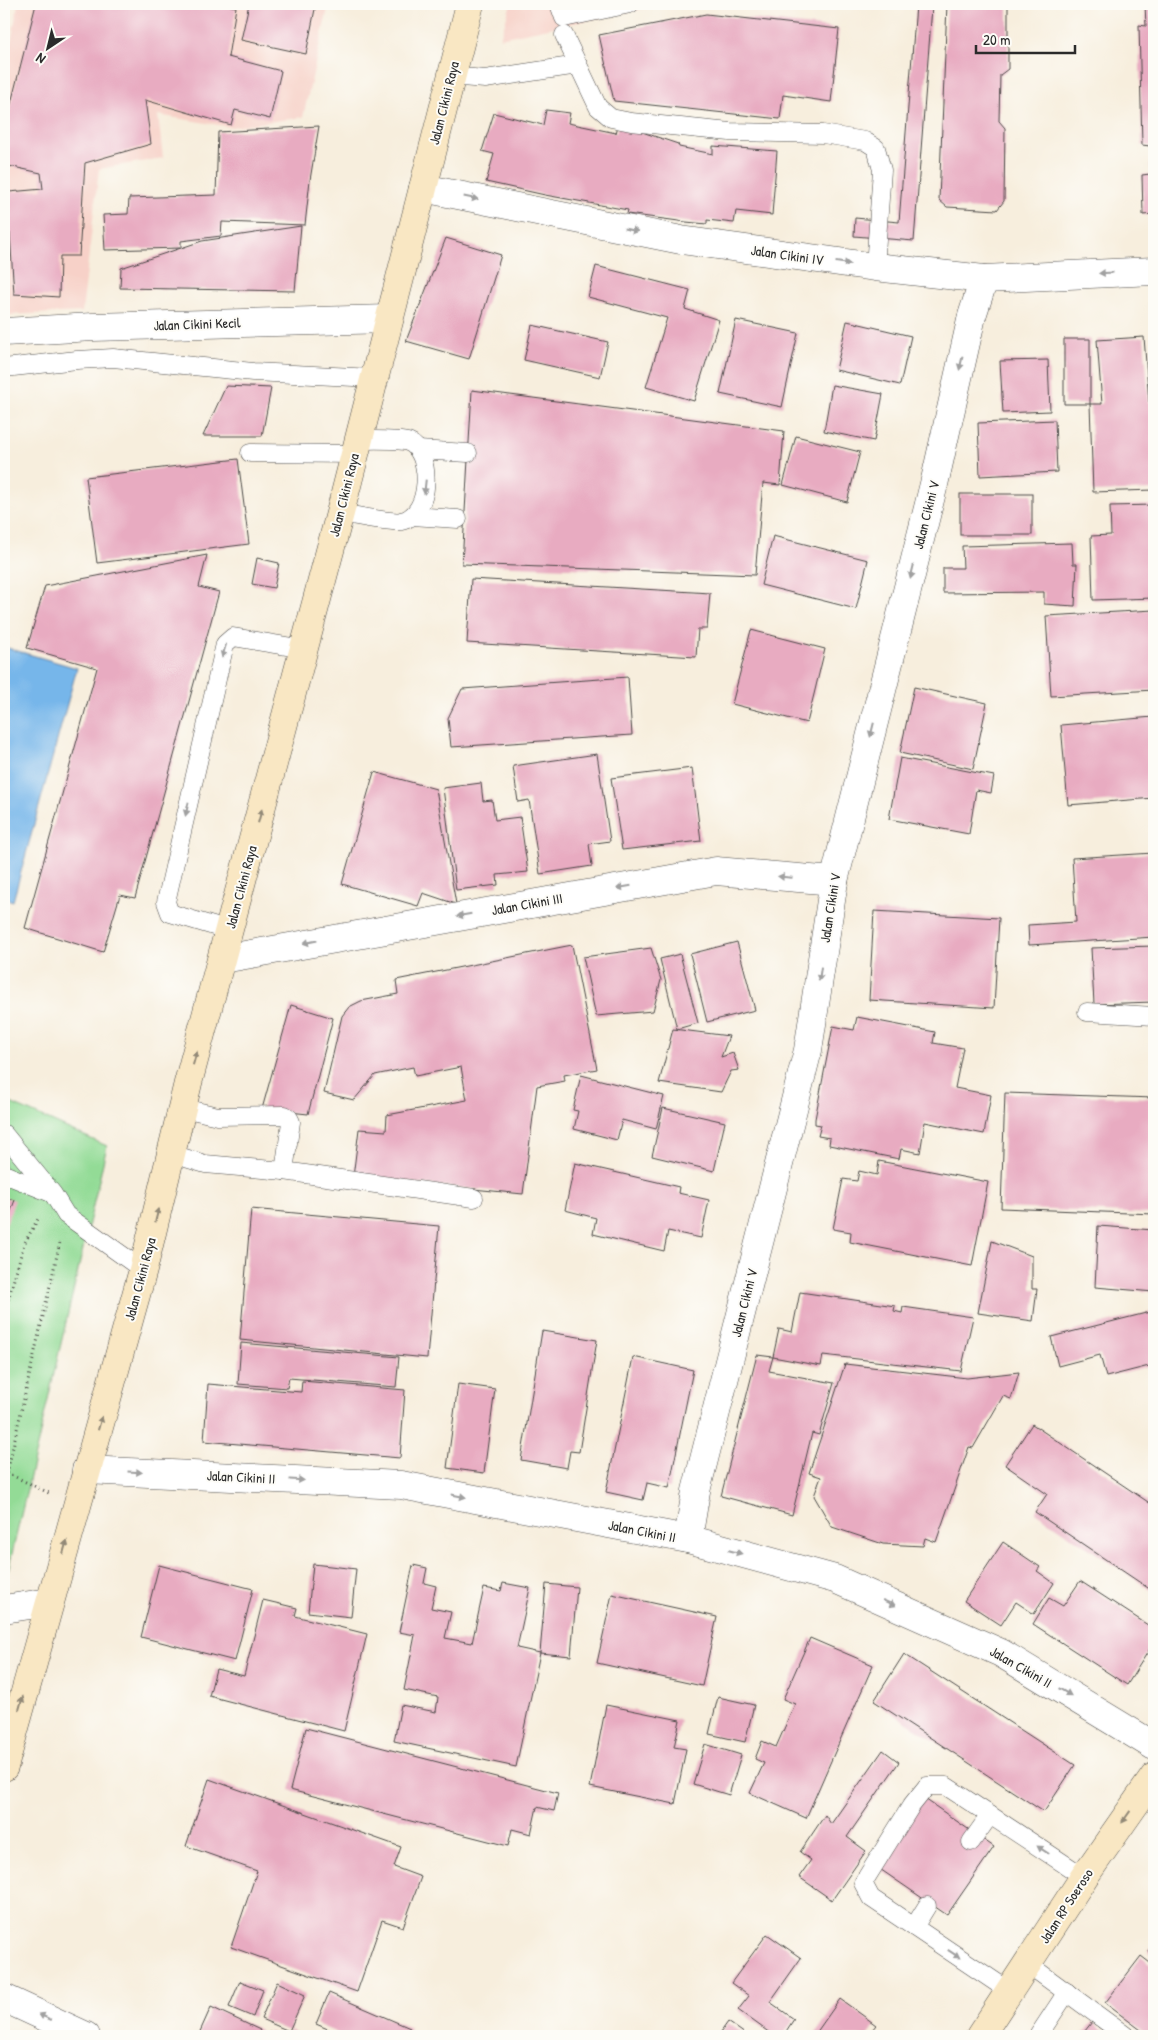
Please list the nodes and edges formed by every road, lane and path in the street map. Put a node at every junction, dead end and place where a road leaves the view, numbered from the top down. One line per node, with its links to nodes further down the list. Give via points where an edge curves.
1 (470, 4): 6 (main road, Jalan Cikini Raya)
2 (559, 4): 3 (lane, via 564,18)
3 (630, 4)
4 (564, 35): 5 (lane)
5 (578, 65): 6 (lane, via 485,79); 8 (lane, via 598,107 611,118 730,132 823,134 866,140 876,148 882,170)
6 (450, 76): 7 (main road, Jalan Cikini Raya)
7 (423, 188): 8 (street, Jalan Cikini IV, one-way to 8, via 681,240); 11 (main road, Jalan Cikini Raya)
8 (874, 267): 10 (street, Jalan Cikini IV)
9 (1154, 271): 10 (street, Jalan Cikini IV, one-way to 10)
10 (984, 279): 23 (street, Jalan Cikini V, one-way to 23, via 972,316 935,480)
11 (390, 319): 12 (street, Jalan Cikini Kecil); 14 (main road, Jalan Cikini Raya)
12 (4, 332)
13 (4, 368): 14 (lane, via 113,358 254,372)
14 (374, 378): 15 (main road, Jalan Cikini Raya)
15 (356, 447): 16 (lane, via 408,442); 17 (lane); 19 (main road, Jalan Cikini Raya)
16 (418, 450): 18 (lane); 20 (lane, one-way to 20, via 426,474 426,492)
17 (250, 453)
18 (468, 453)
19 (340, 513): 20 (lane, via 401,522); 22 (main road, Jalan Cikini Raya)
20 (412, 516): 21 (lane)
21 (458, 519)
22 (304, 649): 24 (main road, Jalan Cikini Raya, one-way to 22); 24 (lane, one-way to 24, via 233,637 225,644 166,902 170,913)
23 (834, 880): 25 (street, Jalan Cikini III, one-way to 25, via 716,871); 42 (street, Jalan Cikini V, one-way to 42, via 808,1050 696,1490)
24 (230, 931): 25 (main road, Jalan Cikini Raya)
25 (223, 959): 28 (main road, Jalan Cikini Raya, one-way to 25)
26 (1087, 1012): 27 (lane)
27 (1154, 1016)
28 (183, 1108): 30 (main road, Jalan Cikini Raya); 31 (lane, via 218,1116 285,1115 291,1122)
29 (4, 1134): 33 (lane)
30 (172, 1154): 31 (lane, via 205,1164); 36 (main road, Jalan Cikini Raya, one-way to 30)
31 (284, 1171): 34 (lane)
32 (4, 1174): 33 (lane)
33 (53, 1194): 35 (lane); 37 (path, via 24,1244)
34 (474, 1198)
35 (66, 1215): 36 (lane); 40 (path)
36 (143, 1270): 39 (main road, Jalan Cikini Raya, one-way to 36)
37 (4, 1314)
38 (4, 1469): 40 (path)
39 (86, 1470): 41 (main road, Jalan Cikini Raya); 42 (street, Jalan Cikini II, one-way to 42, via 401,1485)
40 (7, 1473): 41 (path)
41 (76, 1507): 43 (main road, Jalan Cikini Raya, one-way to 41)
42 (688, 1539): 45 (street, Jalan Cikini II, one-way to 45, via 835,1579 1000,1653)
43 (49, 1602): 44 (street); 46 (main road, Jalan Cikini Raya, one-way to 43)
44 (4, 1610)
45 (1154, 1746)
46 (4, 1767)
47 (1154, 1777): 50 (main road, Jalan RP Soeroso, one-way to 50)
48 (990, 1815): 49 (lane); 50 (lane, one-way to 48); 52 (lane, via 946,1786 927,1786 911,1806 863,1883 871,1898)
49 (971, 1842)
50 (1084, 1877): 53 (main road, Jalan RP Soeroso)
51 (927, 1906): 52 (lane)
52 (914, 1927): 54 (lane, one-way to 54)
53 (1028, 1964): 54 (main road, Jalan RP Soeroso); 55 (lane)
54 (1009, 1991): 58 (main road, Jalan RP Soeroso)
55 (1067, 1992): 59 (lane); 60 (lane)
56 (4, 1998): 57 (street, one-way to 56)
57 (86, 2036)
58 (980, 2036)
59 (1038, 2036)
60 (1126, 2036)

